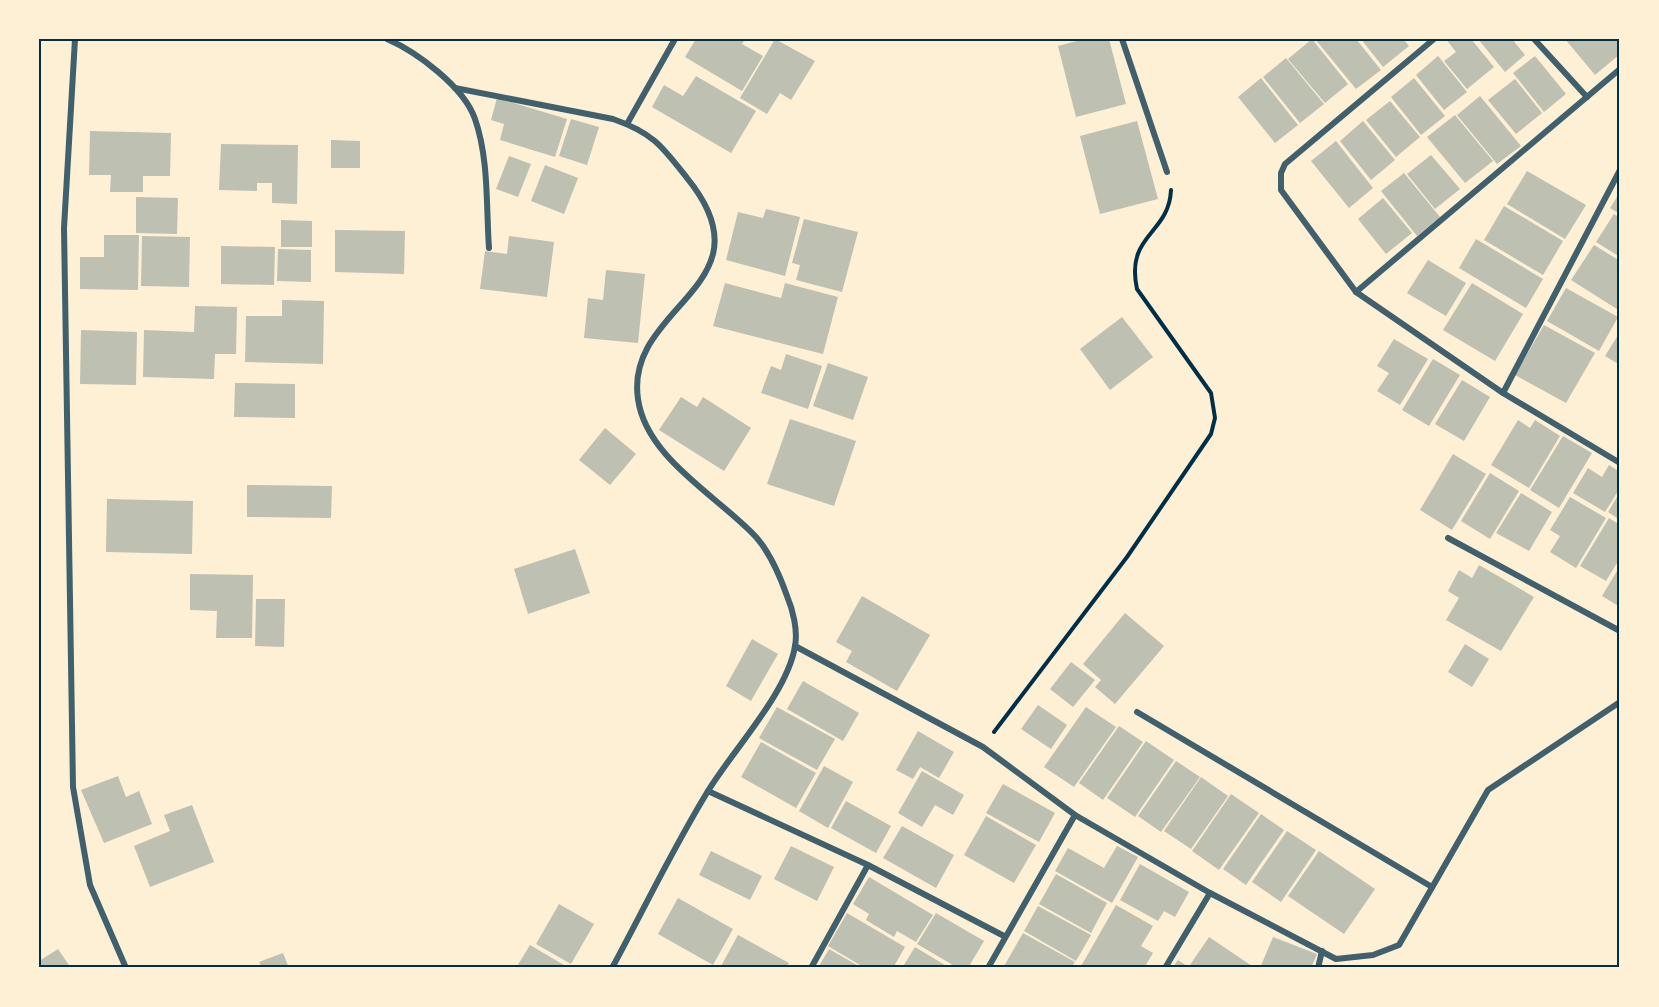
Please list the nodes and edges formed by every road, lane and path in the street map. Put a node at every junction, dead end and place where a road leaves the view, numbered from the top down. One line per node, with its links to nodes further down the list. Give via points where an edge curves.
1 (75, 39): 30 (street, via 64,228 74,787 90,885)
2 (387, 39): 8 (street, via 421,59)
3 (675, 39): 10 (street)
4 (1122, 39): 12 (street)
5 (1434, 39): 14 (street, via 1285,164 1281,173 1281,190)
6 (1534, 39): 9 (street)
7 (1620, 69): 9 (street)
8 (455, 88): 10 (street); 13 (street, via 474,117)
9 (1587, 98): 14 (street)
10 (627, 124): 19 (street, via 657,141 706,201 714,229 713,255 705,277 646,345 637,373 640,408 657,446 757,538 780,576 792,609)
11 (1620, 170): 15 (street)
12 (1167, 172): 22 (path, via 1170,205 1135,254 1133,272 1137,289 1211,393 1215,418 1211,434 1126,557)
13 (489, 248)
14 (1356, 292): 15 (street)
15 (1503, 393): 16 (street)
16 (1620, 462)
17 (1448, 538): 18 (street)
18 (1620, 631)
19 (795, 646): 22 (street); 23 (street, via 783,681)
20 (1620, 702): 26 (street, via 1488,790)
21 (1137, 712): 26 (street)
22 (983, 747): 24 (street)
23 (708, 791): 25 (street); 31 (street)
24 (1075, 815): 27 (street); 28 (street)
25 (868, 865): 28 (street); 32 (street)
26 (1432, 887): 29 (street, via 1399,945 1374,955 1336,959)
27 (1210, 892): 29 (street); 34 (street)
28 (1004, 936): 33 (street)
29 (1322, 951): 35 (street)
30 (126, 968)
31 (612, 968)
32 (811, 968)
33 (988, 968)
34 (1165, 968)
35 (1318, 968)

